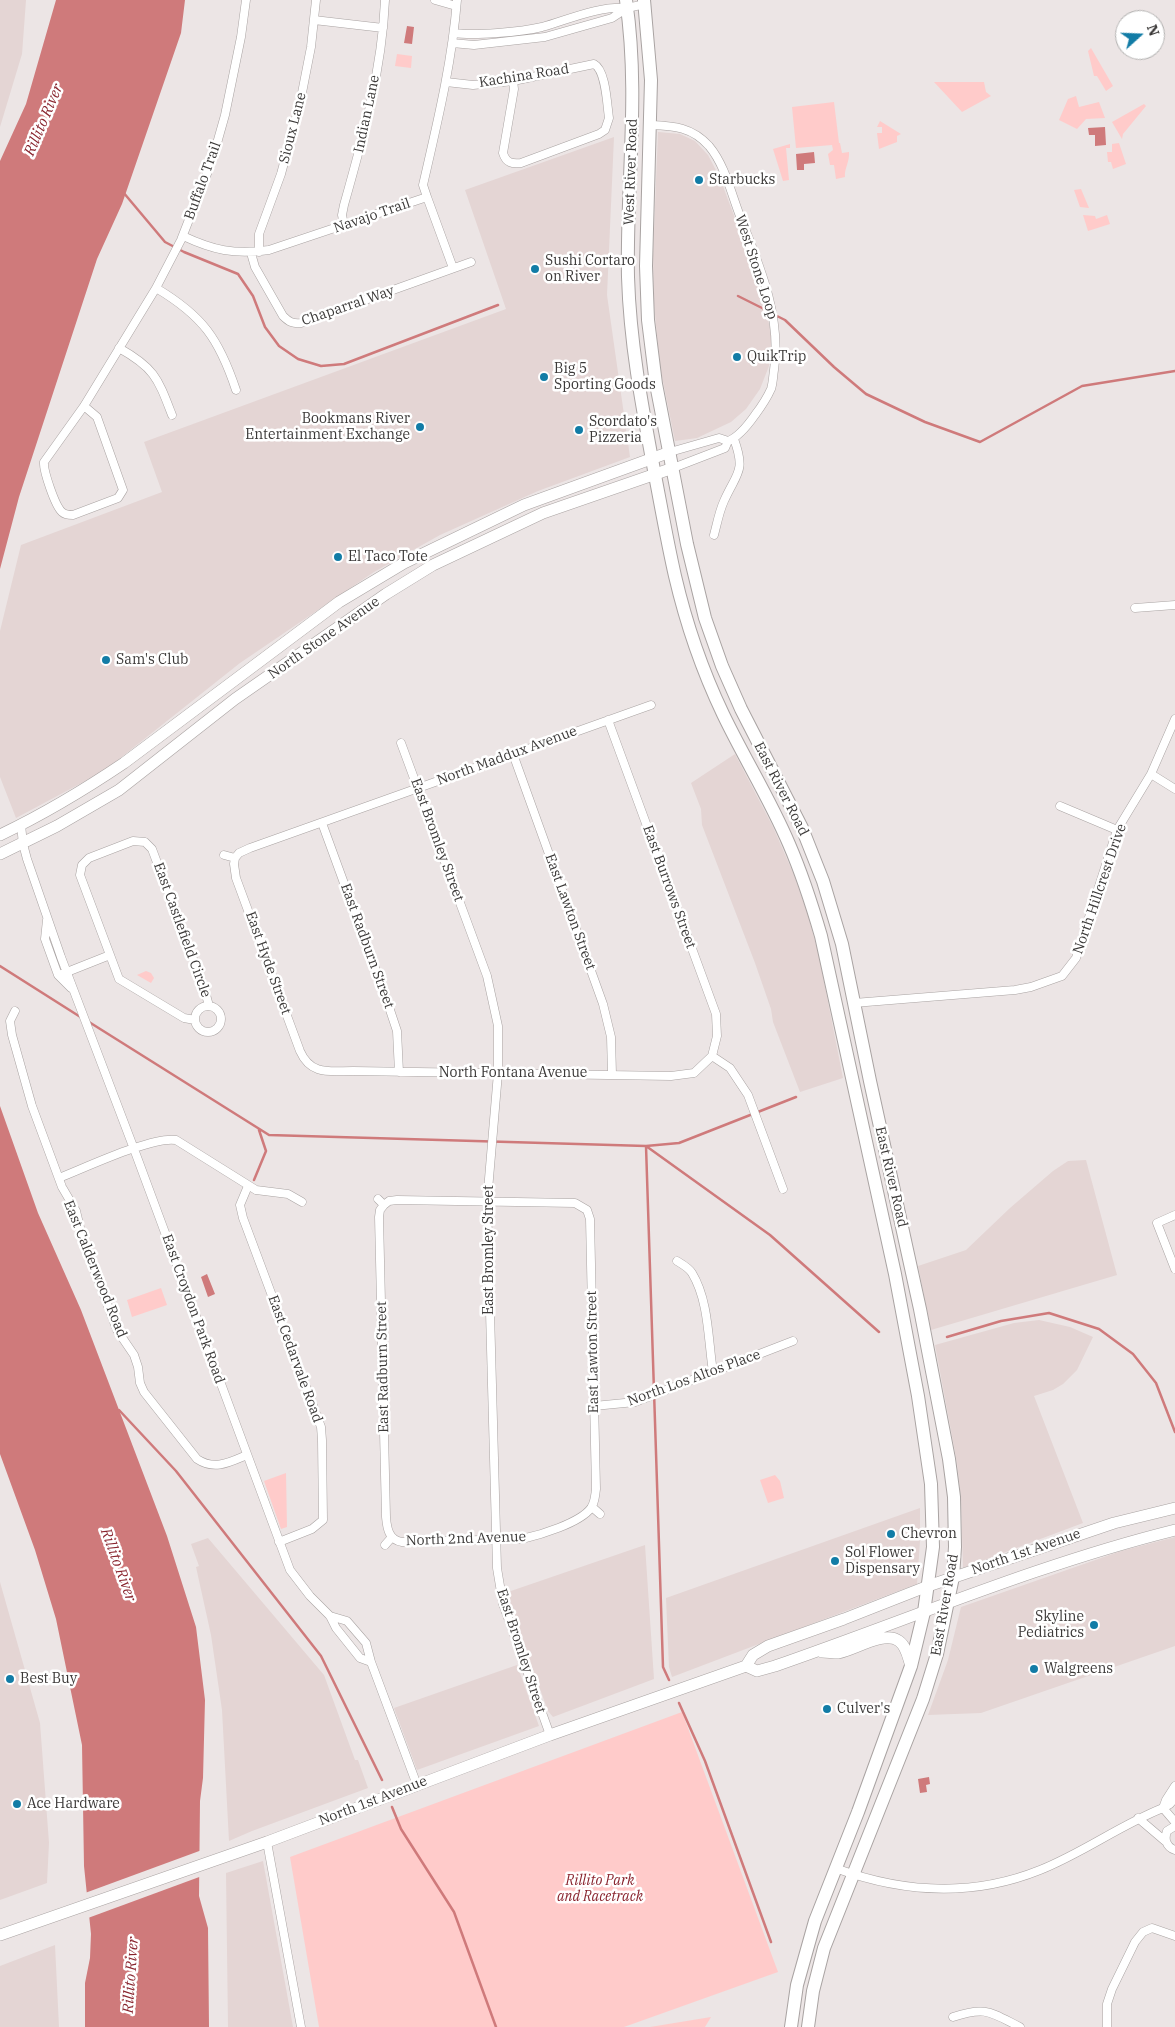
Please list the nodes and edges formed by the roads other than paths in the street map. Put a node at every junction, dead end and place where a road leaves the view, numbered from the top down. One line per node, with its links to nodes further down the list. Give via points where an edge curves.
1 (246, 0): 17 (street, Buffalo Trail, via 225,115 212,161)
2 (316, 0): 8 (street, Sioux Lane)
3 (385, 0): 9 (street, Indian Lane)
4 (435, 0): 6 (street)
5 (645, 2): 7 (street); 14 (main road, West River Road, via 651,60)
6 (456, 3): 10 (street, Navajo Trail)
7 (627, 4): 10 (street, via 538,28 467,35); 11 (street, via 612,18 545,37 474,45); 23 (main road, West River Road, via 633,87 628,261)
8 (314, 20): 9 (street); 18 (street, Sioux Lane, via 300,103 282,174 258,234)
9 (382, 28): 16 (street, Indian Lane, via 375,86 344,205)
10 (454, 33): 11 (street, Navajo Trail)
11 (452, 43): 13 (street, Navajo Trail)
12 (513, 81): 12 (street, Kachina Road, via 594,64 600,68 609,118 605,130 521,163 510,163 503,153); 13 (street, Kachina Road, via 473,85)
13 (446, 82): 15 (street, Navajo Trail, via 423,185)
14 (650, 125): 22 (main road, West River Road, via 646,266); 28 (street, West Stone Loop, via 673,125 693,133 709,146 718,159 751,242 769,299 776,334 771,388 750,423)
15 (427, 197): 16 (street, Navajo Trail); 20 (street)
16 (344, 225): 18 (street, Navajo Trail)
17 (182, 238): 18 (street, Navajo Trail, via 219,250); 21 (street, Buffalo Trail)
18 (255, 252): 20 (street, Chaparral Way, via 255,267 283,316 294,324)
19 (471, 262): 20 (street)
20 (453, 268)
21 (156, 288): 24 (street, Buffalo Trail); 25 (street, via 180,302 202,324 222,353)
22 (650, 336): 29 (main road, East River Road)
23 (632, 345): 30 (main road, East River Road)
24 (119, 348): 26 (street, Buffalo Trail); 27 (street, via 150,370)
25 (236, 390)
26 (84, 406): 26 (street, Buffalo Trail, via 43,466 58,507 68,515 118,498 122,493 123,484 97,417)
27 (172, 415)
28 (731, 440): 29 (street, via 720,438); 31 (street, West Stone Loop, via 725,448 713,454); 33 (street, via 740,457 739,471 724,502)
29 (670, 452): 30 (main road, North Stone Avenue); 31 (main road, East River Road)
30 (652, 459): 32 (main road, East River Road); 47 (main road, North Stone Avenue, via 524,505 404,562 339,602 124,763 72,798)
31 (673, 468): 32 (main road, North Stone Avenue); 55 (main road, East River Road, via 686,544 710,634 741,709 802,828)
32 (655, 474): 45 (main road, East River Road, via 679,589 704,672); 50 (main road, North Stone Avenue, via 543,513 433,566 386,594 236,699 119,790)
33 (714, 535)
34 (1175, 606): 35 (street)
35 (1135, 608)
36 (651, 704): 38 (street, North Maddux Avenue)
37 (1175, 719): 41 (street, North Hillcrest Drive)
38 (608, 720): 40 (street, North Maddux Avenue); 65 (street, East Burrows Street, via 716,1014 717,1036)
39 (402, 743): 42 (street, East Bromley Street)
40 (513, 754): 42 (street, North Maddux Avenue); 69 (street, East Lawton Street, via 603,1004 611,1037)
41 (1150, 774): 43 (street); 48 (street, North Hillcrest Drive)
42 (418, 788): 46 (street, North Maddux Avenue); 68 (street, East Bromley Street, via 488,976 498,1026)
43 (1175, 789)
44 (1060, 806): 48 (street)
45 (775, 815): 54 (main road, East River Road); 55 (main road, via 785,818 814,879)
46 (322, 823): 53 (street, North Maddux Avenue, via 244,850); 67 (street, East Radburn Street, via 397,1031)
47 (21, 825): 49 (main road, North Stone Avenue); 50 (street, East Croydon Park Road)
48 (1117, 830): 61 (street, North Hillcrest Drive, via 1076,958 1062,976 1015,990)
49 (0, 835)
50 (23, 844): 51 (main road, North Stone Avenue); 56 (street, East Croydon Park Road)
51 (0, 854)
52 (224, 855): 53 (street)
53 (235, 858): 66 (street, East Hyde Street, via 236,878 300,1052)
54 (808, 890): 61 (main road, via 824,914 844,995); 94 (main road, East River Road, via 829,968 918,1396 931,1484 933,1547)
55 (831, 906): 61 (main road, East River Road)
56 (48, 918): 58 (street, East Croydon Park Road); 59 (street, East Croydon Park Road, via 45,939)
57 (110, 955): 58 (street); 62 (street, East Castlefield Circle, via 80,875 82,865 89,858 133,841 145,842 152,849); 64 (street, East Castlefield Circle, via 119,979 184,1018)
58 (67, 972): 59 (street); 60 (street, East Croydon Park Road)
59 (58, 975): 60 (street, East Croydon Park Road)
60 (75, 995): 70 (street, East Croydon Park Road)
61 (854, 1003): 93 (main road, East River Road, via 949,1459 954,1497)
62 (209, 1006): 64 (street, East Castlefield Circle, via 199,1010); 64 (street, East Castlefield Circle, via 220,1014 219,1027 212,1032 204,1031)
63 (15, 1012): 71 (street, East Calderwood Road, via 10,1021 16,1050 32,1106)
64 (195, 1020)
65 (712, 1056): 69 (street, North Fontana Avenue, via 694,1072 671,1076); 73 (street, via 730,1068 748,1095)
66 (309, 1065): 67 (street, North Fontana Avenue, via 322,1071)
67 (399, 1072): 68 (street, North Fontana Avenue)
68 (498, 1073): 69 (street, North Fontana Avenue); 76 (street, East Bromley Street)
69 (612, 1074)
70 (134, 1149): 71 (street); 72 (street, via 166,1139 176,1140); 84 (street, East Croydon Park Road)
71 (59, 1178): 84 (street, East Calderwood Road, via 76,1211 83,1240 117,1330 134,1355 140,1383 150,1400 203,1463 219,1466)
72 (248, 1186): 75 (street, via 288,1194); 91 (street, East Cedarvale Road, via 240,1205 243,1218 321,1427 323,1520 312,1529)
73 (783, 1189)
74 (378, 1199): 77 (street)
75 (302, 1202)
76 (487, 1202): 77 (street, via 397,1200); 83 (street, East Lawton Street, via 575,1203 587,1210 590,1219); 90 (street, East Bromley Street)
77 (384, 1205): 89 (street, East Radburn Street, via 379,1217 386,1517)
78 (1175, 1214): 80 (street, via 1157,1223)
79 (677, 1261): 82 (street, via 691,1271 699,1289 707,1319)
80 (1175, 1270)
81 (793, 1341): 82 (street, North Los Altos Place)
82 (713, 1372): 83 (street, North Los Altos Place, via 635,1402)
83 (594, 1406): 85 (street, East Lawton Street, via 596,1489)
84 (247, 1455): 91 (street, East Croydon Park Road)
85 (592, 1507): 87 (street); 90 (street, North 2nd Avenue, via 573,1521 535,1537)
86 (1175, 1508): 93 (main road, North 1st Avenue, via 1114,1523)
87 (600, 1514)
88 (1175, 1530): 95 (main road, North 1st Avenue, via 1120,1544)
89 (392, 1538): 90 (street, North 2nd Avenue, via 402,1542); 92 (street)
90 (496, 1541): 102 (street, East Bromley Street, via 503,1604)
91 (279, 1542): 97 (street, East Croydon Park Road, via 290,1570)
92 (385, 1545)
93 (953, 1577): 94 (main road, North 1st Avenue); 95 (main road, East River Road)
94 (928, 1586): 96 (main road, East River Road); 100 (main road, North 1st Avenue, via 768,1646 753,1655)
95 (947, 1603): 96 (main road, North 1st Avenue); 114 (main road, East River Road, via 937,1654 923,1699)
96 (924, 1612): 98 (main road, North 1st Avenue); 101 (main road, East River Road)
97 (330, 1616): 99 (street, East Croydon Park Road, via 360,1658); 99 (street, East Croydon Park Road, via 347,1621 366,1643)
98 (813, 1652): 100 (main road, North 1st Avenue, via 757,1670); 101 (main road, via 838,1652 893,1638 906,1648)
99 (371, 1662): 103 (street, East Croydon Park Road)
100 (746, 1666): 102 (main road, North 1st Avenue)
101 (911, 1666): 113 (main road, East River Road)
102 (550, 1735): 103 (main road, North 1st Avenue)
103 (417, 1785): 111 (main road, North 1st Avenue)
104 (1175, 1786): 106 (street)
105 (1175, 1798): 106 (street)
106 (1163, 1808): 107 (street); 108 (street)
107 (1138, 1818): 110 (street); 114 (street, via 1040,1870 997,1884 951,1890 902,1886)
108 (1175, 1822)
109 (1175, 1826): 110 (street, via 1167,1831)
110 (1165, 1841): 112 (street)
111 (267, 1842): 115 (main road, North 1st Avenue); 118 (street)
112 (1175, 1850)
113 (836, 1868): 114 (street); 119 (main road, East River Road, via 815,1921 796,1985)
114 (853, 1874): 120 (main road, East River Road, via 824,1948)
115 (0, 1936)
116 (1175, 1936): 122 (street, via 1152,1928 1143,1932 1135,1942 1107,2004)
117 (953, 2017): 121 (street, via 987,2011)
118 (301, 2027)
119 (791, 2027)
120 (808, 2027)
121 (1020, 2027)
122 (1107, 2027)

